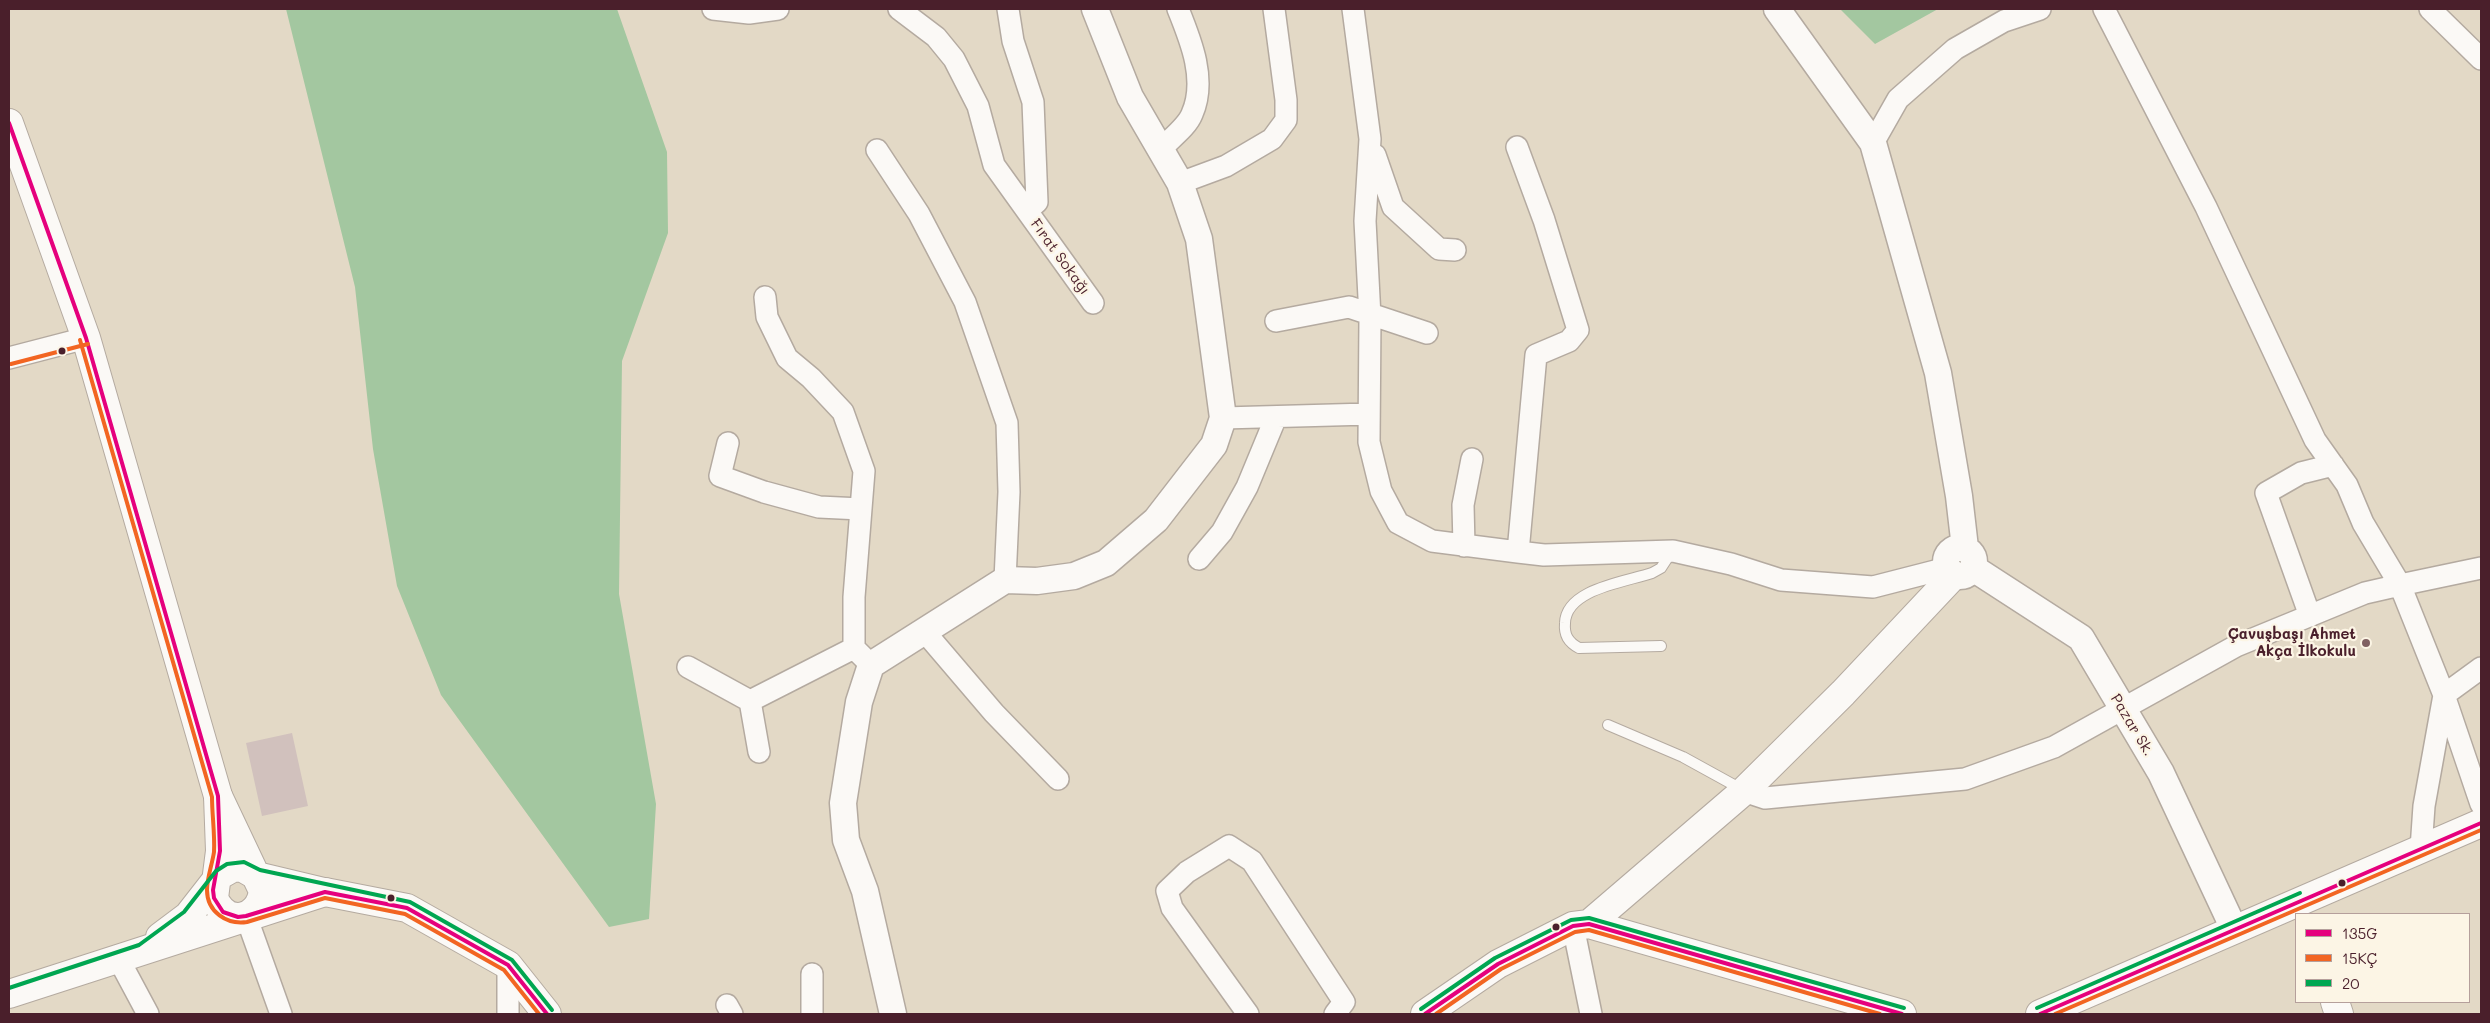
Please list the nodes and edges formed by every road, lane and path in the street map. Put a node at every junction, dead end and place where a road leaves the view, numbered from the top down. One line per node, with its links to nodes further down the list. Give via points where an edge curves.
1 (713, 9): 2 (street, via 750,12)
2 (778, 9)
3 (899, 9): 21 (street, Fırat Sokağı, via 936,37 954,59 978,106 994,165)
4 (1008, 9): 21 (street, via 1013,41 1033,102 1037,202)
5 (1095, 9): 18 (street, via 1130,97)
6 (1178, 9): 18 (street, via 1191,42 1199,87 1192,116)
7 (1274, 9): 20 (street, via 1286,120 1272,139 1226,166)
8 (1353, 9): 15 (street)
9 (1777, 9): 16 (street)
10 (2040, 9): 16 (street, via 2004,21 1955,48 1898,99)
11 (2104, 9): 35 (street, via 2206,207 2315,440)
12 (2430, 9): 13 (street)
13 (2481, 59)
14 (10, 132): 28 (main road)
15 (1370, 139): 22 (street, via 1393,207 1438,249); 25 (street, via 1364,221)
16 (1873, 143): 41 (street, via 1938,372 1959,496)
17 (1517, 147): 39 (street, via 1544,220 1578,330 1569,341 1536,355)
18 (1161, 149): 20 (street)
19 (877, 150): 43 (street, via 919,214 965,302 1007,423 1009,492)
20 (1180, 183): 32 (street, via 1199,240)
21 (1028, 211): 24 (street, Fırat Sokağı)
22 (1456, 250)
23 (764, 297): 36 (street, via 767,317 787,358 844,412 864,470)
24 (1093, 303)
25 (1370, 312): 26 (street, via 1349,307); 27 (street); 30 (street)
26 (1276, 321)
27 (1427, 333)
28 (86, 338): 29 (street); 58 (main road)
29 (9, 358)
30 (1369, 414): 31 (street); 37 (street, via 1369,442 1381,491 1398,523 1432,541)
31 (1276, 417): 32 (street); 40 (street, via 1247,487 1222,532)
32 (1223, 418): 43 (street, via 1214,445 1156,520 1106,563 1074,576 1037,581)
33 (728, 443): 36 (street, via 720,476 819,508)
34 (1472, 459): 37 (street, via 1463,505)
35 (2333, 465): 44 (street); 45 (street, via 2301,473 2266,493)
36 (861, 509): 48 (street, via 854,597)
37 (1464, 546): 39 (street)
38 (1673, 551): 39 (street); 41 (street, via 1781,580 1873,587); 47 (lane, via 1652,574 1582,595 1565,616 1564,632 1568,640 1579,648)
39 (1518, 552)
40 (1199, 559)
41 (1960, 565): 53 (street, Pazar Sk., via 2081,638); 57 (main road, via 1843,693)
42 (2481, 568): 44 (street)
43 (1005, 580): 46 (street)
44 (2400, 585): 45 (street, via 2365,593); 51 (street)
45 (2310, 616): 53 (street, via 2236,646)
46 (924, 631): 48 (street); 56 (street, via 994,713)
47 (1661, 646)
48 (862, 657): 52 (street); 78 (street, via 859,702 843,804 846,840 865,891)
49 (688, 667): 52 (street)
50 (2481, 668): 51 (street)
51 (2444, 695): 59 (street); 61 (street, via 2424,806)
52 (750, 701): 55 (street)
53 (2122, 708): 57 (street, via 2054,747 1965,779 1765,798); 68 (street, Pazar Sk., via 2160,773)
54 (1608, 725): 57 (lane, via 1683,757)
55 (759, 752)
56 (1058, 778)
57 (1744, 790): 67 (main road)
58 (218, 796): 62 (main road); 63 (main road, via 220,850)
59 (2481, 804)
60 (2481, 823): 61 (main road)
61 (2421, 849): 65 (main road)
62 (257, 876): 63 (main road, via 243,868 234,868 220,875); 64 (main road); 66 (main road, via 263,891 262,898 259,906)
63 (215, 882): 66 (main road, via 214,898 223,912); 69 (main road, via 188,916)
64 (325, 892): 66 (main road); 70 (main road, via 407,908)
65 (2305, 907): 68 (main road)
66 (246, 916): 69 (main road); 74 (street)
67 (1581, 925): 81 (main road, via 1498,964); 82 (street); 83 (main road)
68 (2234, 929): 84 (main road)
69 (130, 954): 72 (main road); 73 (street)
70 (508, 965): 75 (street); 76 (main road)
71 (812, 974): 77 (street)
72 (9, 994)
73 (148, 1014)
74 (281, 1014)
75 (508, 1014)
76 (548, 1014)
77 (812, 1014)
78 (893, 1014)
79 (1248, 1014): 80 (street, via 1172,908 1168,891 1187,872 1229,846 1252,861 1328,975 1344,1002)
80 (1334, 1014)
81 (1424, 1014)
82 (1591, 1014)
83 (1902, 1014)
84 (2040, 1014)

